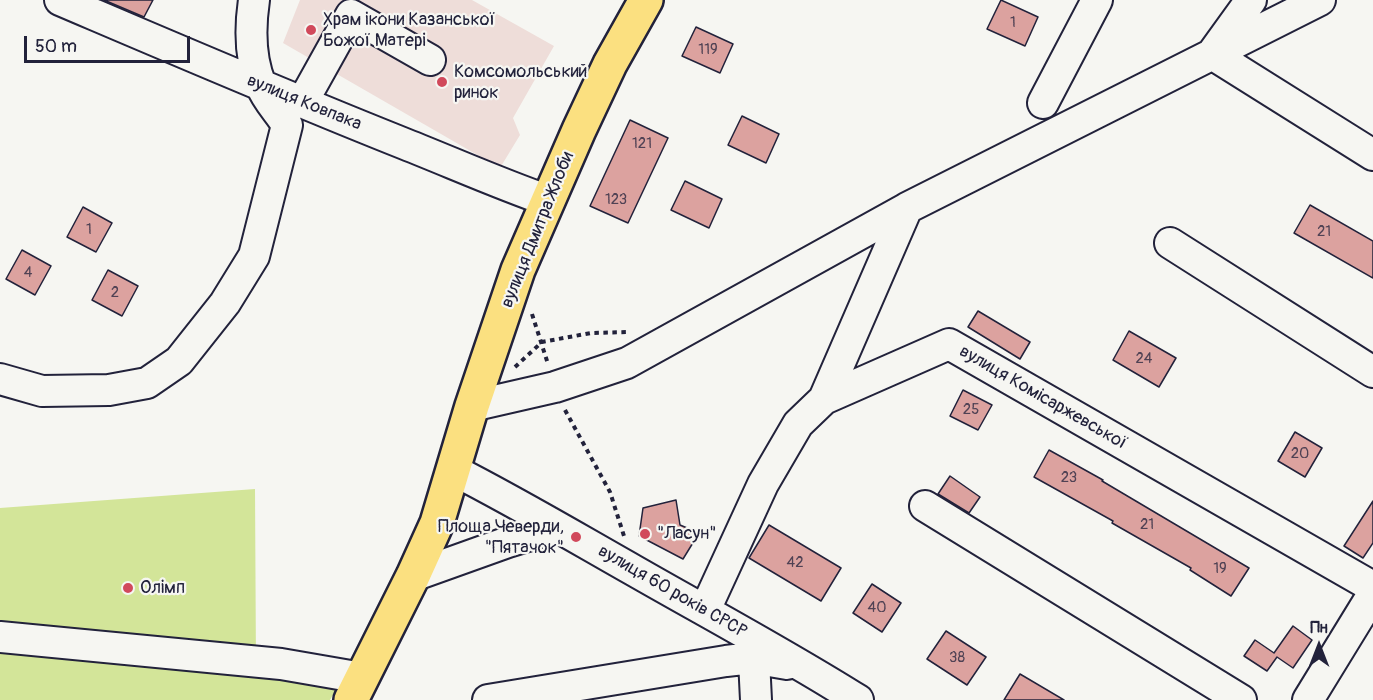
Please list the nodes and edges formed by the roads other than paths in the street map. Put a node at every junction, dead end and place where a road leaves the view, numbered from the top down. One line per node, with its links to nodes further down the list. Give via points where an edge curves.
1 (60, 0): 9 (street, вулиця Ковпака)
2 (254, 0): 9 (street, via 254,60)
3 (646, 0): 13 (main road, вулиця Дмитра Жлоби, via 610,64)
4 (1097, 0): 11 (street)
5 (1320, 0): 7 (street)
6 (1248, 4): 7 (street)
7 (1212, 54): 12 (street); 14 (street)
8 (430, 60): 10 (street, via 351,15)
9 (261, 87): 10 (street, вулиця Ковпака); 17 (street, via 287,124 254,256 225,303 179,361 147,383 110,390 42,391)
10 (302, 103): 13 (street, вулиця Ковпака)
11 (1043, 103)
12 (1373, 155)
13 (549, 201): 19 (main road, вулиця Дмитра Жлоби, via 518,270)
14 (908, 208): 18 (street); 19 (street, via 627,363 555,387)
15 (1170, 243): 16 (street)
16 (1373, 372)
17 (0, 379)
18 (824, 399): 24 (street, вулиця Комісаржевської, via 949,344); 26 (street, вулиця Комісаржевської, via 798,424 763,484)
19 (472, 406): 20 (main road, вулиця Дмитра Жлоби)
20 (453, 470): 22 (street, вулиця 60 років СРСР); 23 (main road, вулиця Дмитра Жлоби, via 437,523)
21 (924, 506): 33 (street)
22 (557, 527): 23 (street); 26 (street, вулиця 60 років СРСР)
23 (413, 576): 29 (main road, вулиця Дмитра Жлоби)
24 (1373, 587)
25 (1373, 594): 34 (street)
26 (705, 610): 28 (street, вулиця 60 років СРСР)
27 (0, 637): 29 (street, via 281,664)
28 (753, 648): 30 (street); 31 (street); 32 (street, вулиця 60 років СРСР, via 805,666)
29 (357, 689)
30 (488, 700)
31 (756, 700)
32 (858, 700)
33 (1241, 700)
34 (1308, 700)

